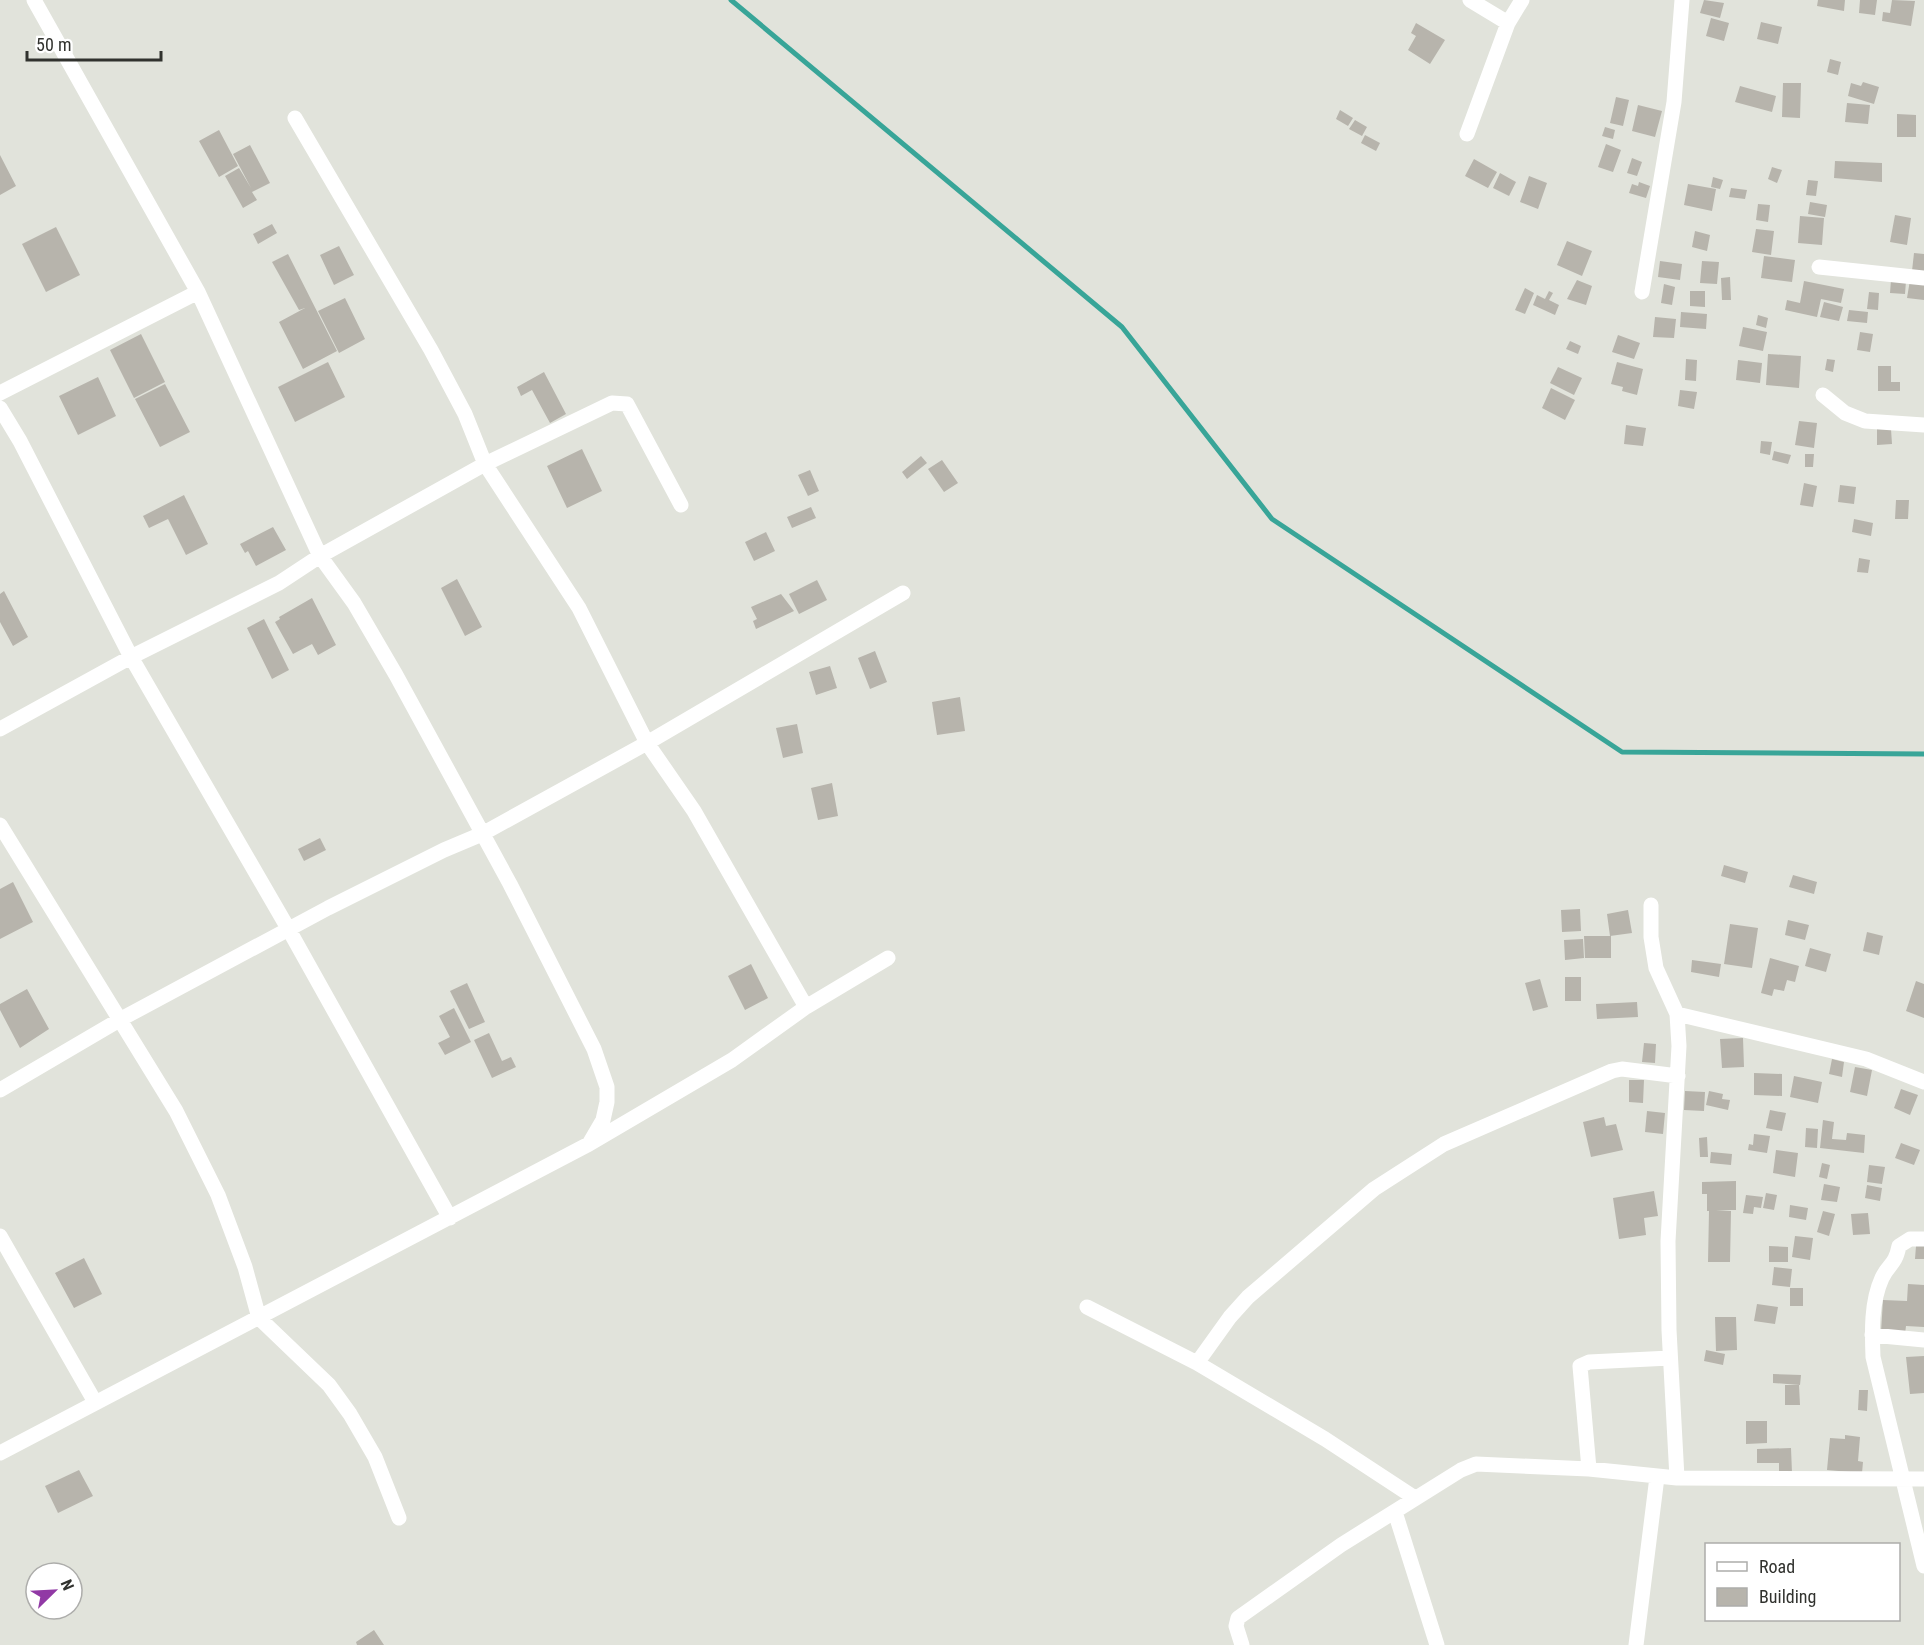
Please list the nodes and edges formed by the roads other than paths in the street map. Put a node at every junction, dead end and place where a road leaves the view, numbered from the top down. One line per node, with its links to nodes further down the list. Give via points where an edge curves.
1 (34, 0): 10 (street)
2 (1470, 0): 5 (street)
3 (1522, 0): 5 (street)
4 (1682, 0): 11 (street, via 1674,102)
5 (1508, 23): 7 (street)
6 (295, 118): 16 (street, via 431,350 465,414)
7 (1467, 134)
8 (1819, 267): 9 (street)
9 (1924, 278)
10 (198, 292): 12 (street); 18 (street)
11 (1642, 292)
12 (0, 393)
13 (1823, 394): 15 (street, via 1845,413 1865,421)
14 (0, 408): 20 (street)
15 (1924, 425)
16 (485, 464): 17 (street, via 612,403 627,404); 18 (street); 22 (street, via 579,608)
17 (681, 505)
18 (320, 556): 20 (street, via 279,583); 24 (street, via 354,603)
19 (903, 593): 22 (street)
20 (131, 657): 21 (street); 26 (street)
21 (0, 729)
22 (647, 743): 24 (street); 28 (street, via 694,811)
23 (0, 825): 30 (street)
24 (482, 834): 26 (street); 34 (street, via 603,1072 607,1102 603,1120)
25 (1651, 905): 29 (street, via 1656,968)
26 (289, 930): 30 (street); 35 (street)
27 (888, 958): 28 (street)
28 (806, 1007): 34 (street, via 732,1060)
29 (1677, 1014): 31 (street); 32 (street, via 1866,1059)
30 (121, 1019): 33 (street); 39 (street, via 177,1111 218,1195)
31 (1678, 1076): 42 (street, via 1668,1241); 43 (street, via 1612,1071 1444,1144 1374,1189 1268,1278 1230,1317)
32 (1924, 1082)
33 (0, 1090)
34 (589, 1144): 35 (street)
35 (450, 1218): 39 (street)
36 (0, 1236): 44 (street)
37 (1924, 1239): 40 (street, via 1910,1239 1899,1246 1893,1266 1881,1280)
38 (1088, 1307): 43 (street)
39 (260, 1318): 44 (street); 53 (street, via 329,1386 350,1414 375,1457)
40 (1872, 1335): 41 (street); 49 (street, via 1873,1358)
41 (1924, 1340)
42 (1670, 1358): 46 (street, via 1589,1362 1580,1366); 48 (street)
43 (1197, 1363): 51 (street, via 1326,1439)
44 (95, 1402): 45 (street)
45 (0, 1454)
46 (1588, 1469): 47 (street); 51 (street, via 1476,1464)
47 (1657, 1477): 48 (street); 57 (street)
48 (1677, 1478): 49 (street)
49 (1902, 1478): 50 (street); 54 (street)
50 (1924, 1479)
51 (1415, 1498): 52 (street)
52 (1395, 1512): 55 (street); 56 (street, via 1238,1618 1236,1626)
53 (399, 1518)
54 (1924, 1566)
55 (1432, 1643)
56 (1242, 1645)
57 (1636, 1645)

